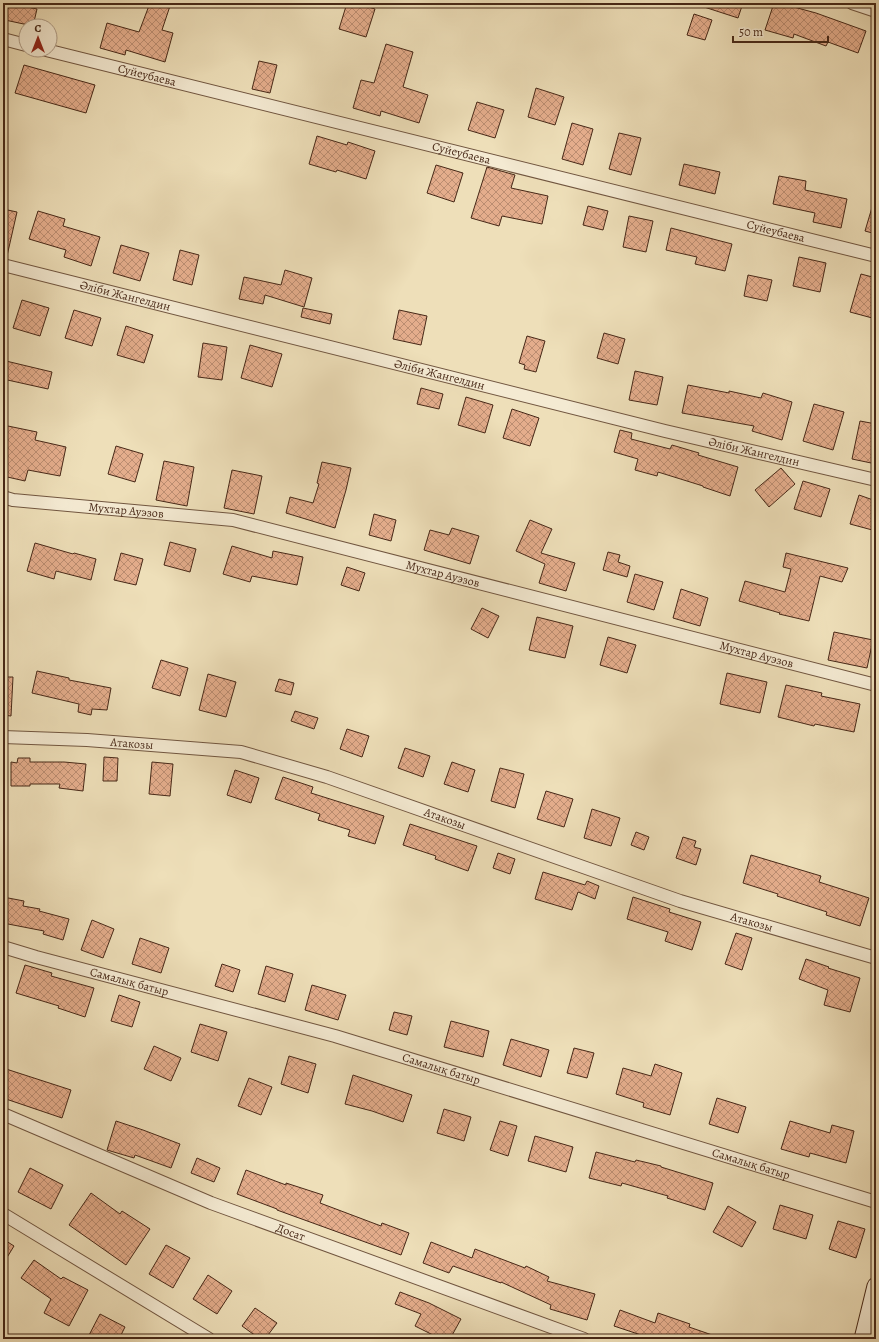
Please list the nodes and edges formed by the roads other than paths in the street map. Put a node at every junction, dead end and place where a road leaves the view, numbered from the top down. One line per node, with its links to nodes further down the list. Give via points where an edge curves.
1 (852, 3): 2 (street)
2 (876, 12)
3 (3, 39): 4 (street)
4 (18, 43)
5 (58, 53): 6 (street, Суйеубаева)
6 (876, 256)
7 (3, 265): 8 (street, Әліби Жангелдин, via 665,431)
8 (876, 480)
9 (3, 497): 10 (street, Мухтар Ауэзов, via 233,520)
10 (876, 685)
11 (3, 737): 13 (street, Атакозы, via 87,740 241,752 327,777 680,901)
12 (3, 947): 15 (street, Самалық батыр, via 335,1036)
13 (876, 958)
14 (3, 1114): 19 (street, Досат, via 211,1203)
15 (876, 1202)
16 (3, 1214): 18 (street)
17 (876, 1286): 20 (street)
18 (209, 1339)
19 (584, 1339)
20 (863, 1339)

